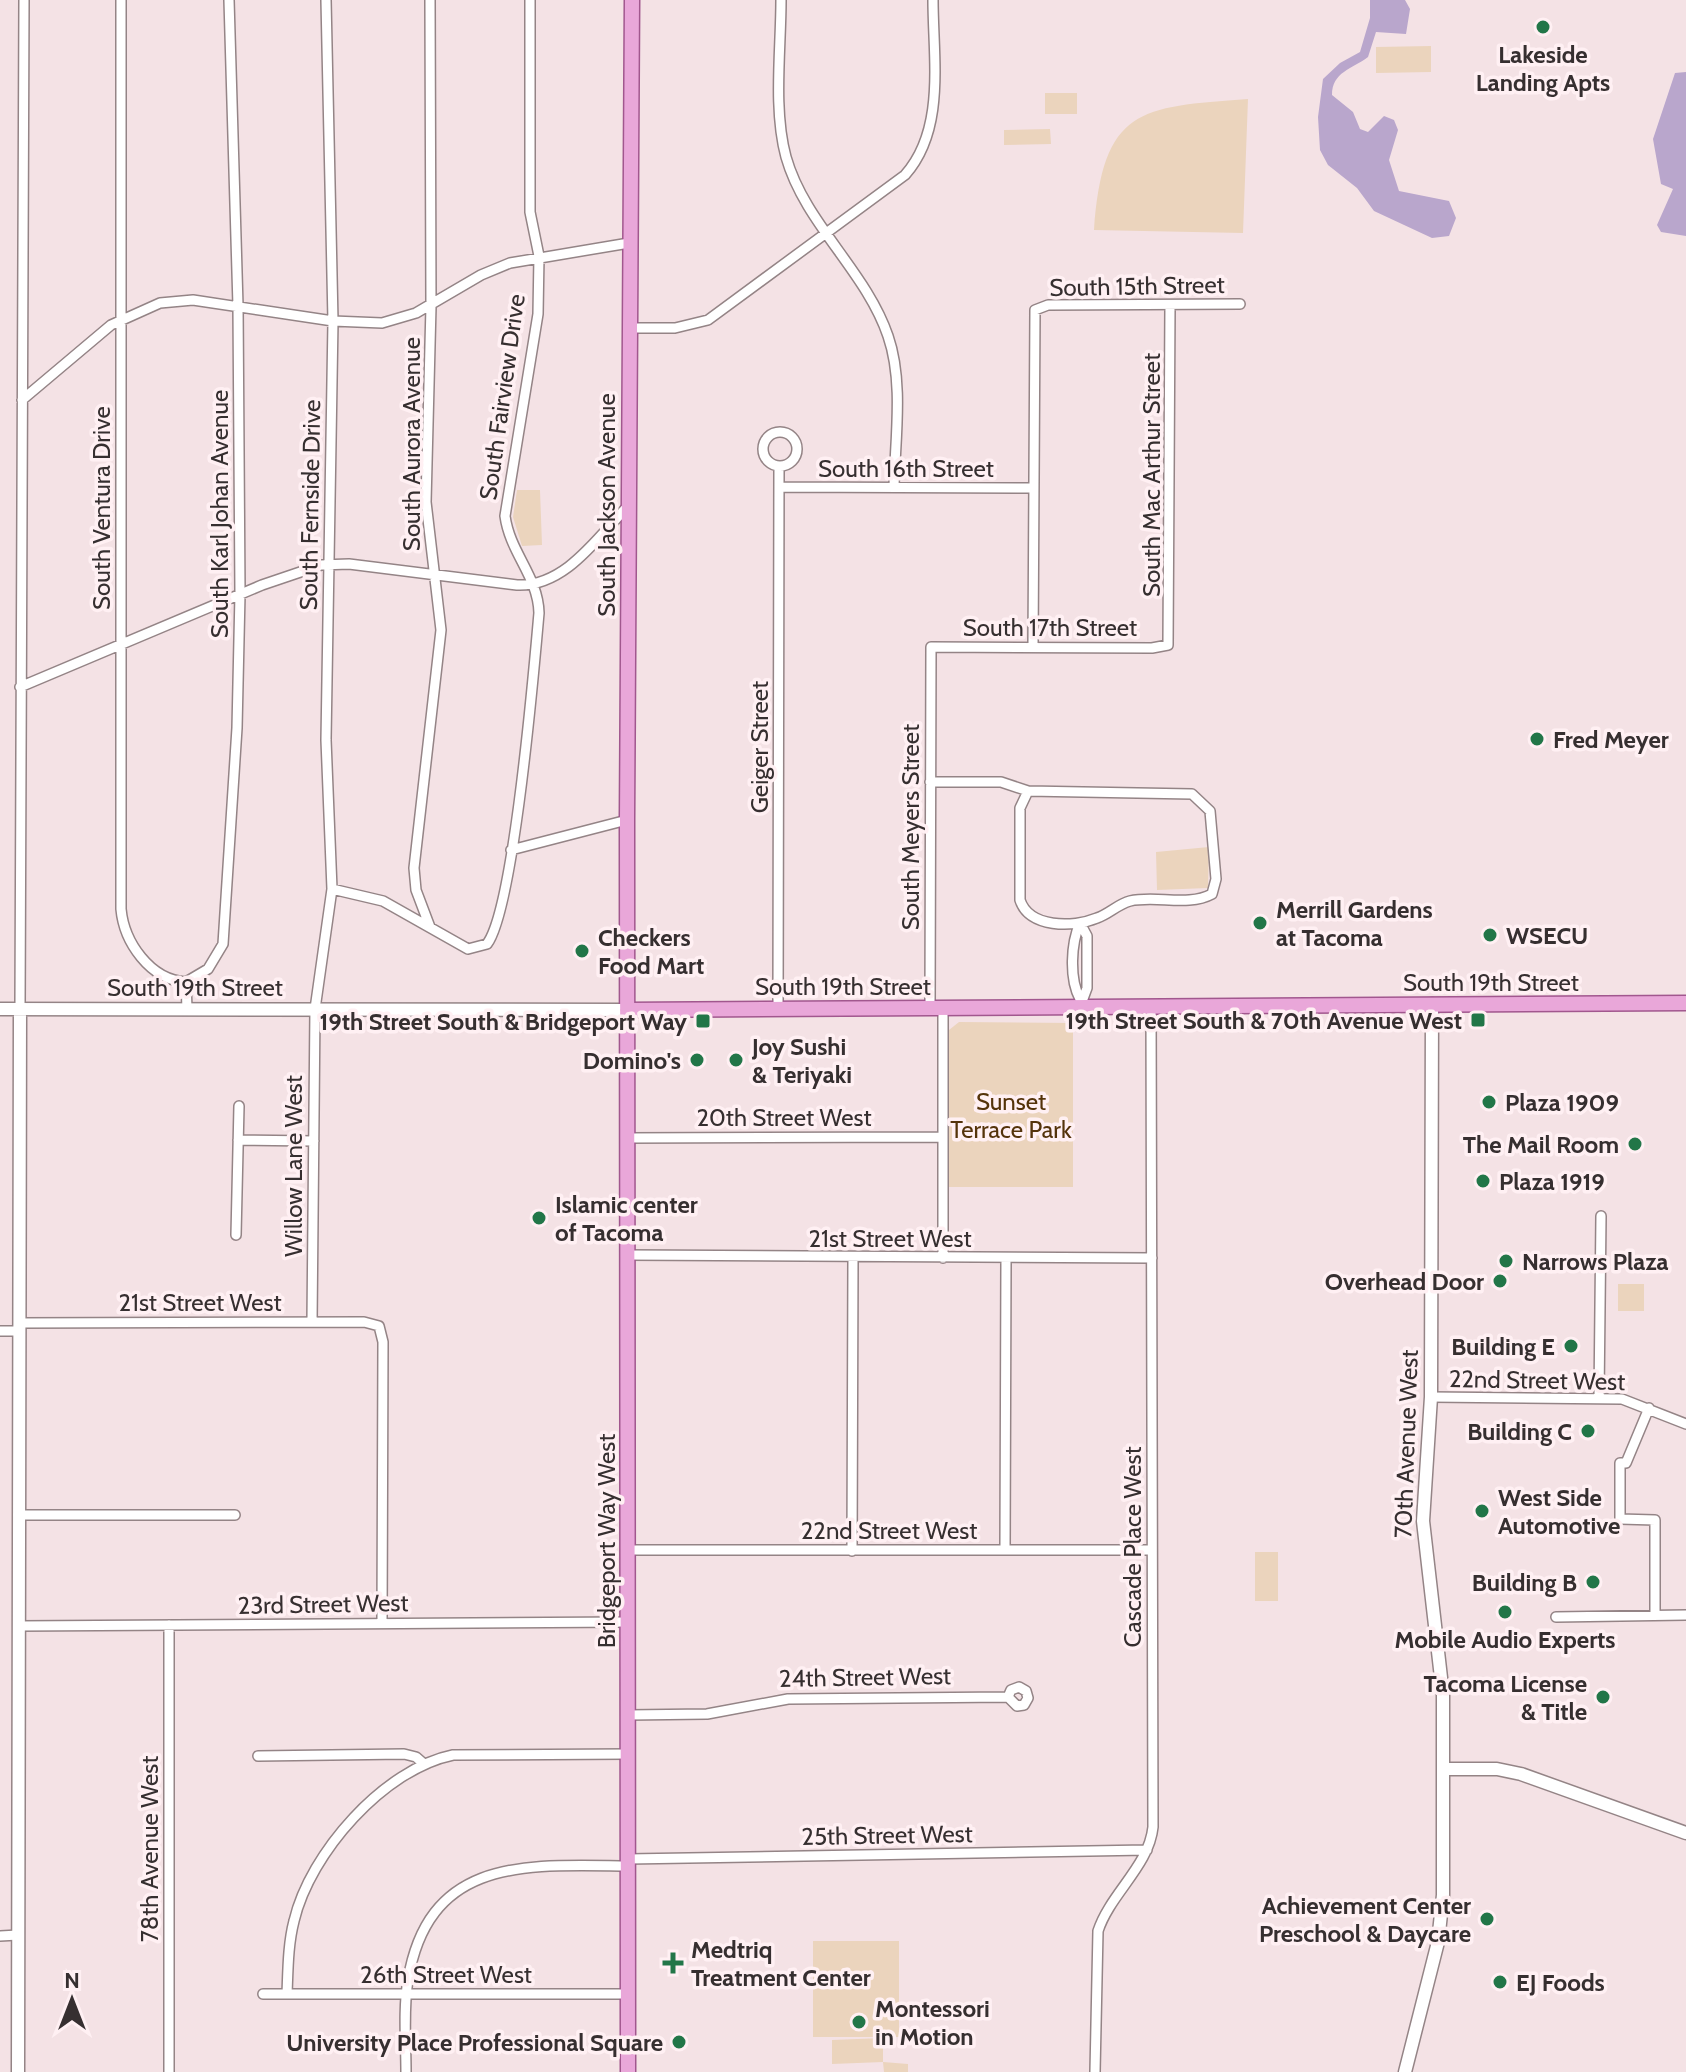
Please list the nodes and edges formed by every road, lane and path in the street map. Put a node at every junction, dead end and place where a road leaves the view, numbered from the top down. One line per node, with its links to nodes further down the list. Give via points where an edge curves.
1 (24, 0): 20 (street)
2 (121, 0): 17 (street, South Ventura Drive)
3 (229, 0): 15 (street, South Karl Johan Avenue)
4 (326, 0): 18 (street, South Fernside Drive)
5 (430, 0): 16 (street, South Aurora Avenue)
6 (530, 0): 12 (street, South Fairview Drive, via 530,212)
7 (632, 0): 11 (main road, South Jackson Avenue)
8 (781, 0): 10 (street, via 784,147 796,182)
9 (933, 0): 10 (street, via 933,109 925,146 905,175)
10 (828, 235): 19 (street, via 708,320 675,328); 23 (street, via 889,337 895,386)
11 (629, 243): 12 (street); 19 (main road, South Jackson Avenue)
12 (539, 256): 16 (street, via 481,275); 28 (street, South Fairview Drive, via 534,345 505,508 509,540)
13 (1240, 304): 14 (street, South 15th Street)
14 (1170, 305): 24 (street, South 15th Street, via 1036,309); 31 (street, South Mac Arthur Street)
15 (238, 306): 17 (street, via 180,300); 18 (street); 29 (street, South Karl Johan Avenue)
16 (431, 306): 18 (street, via 382,323); 27 (street, South Aurora Avenue, via 426,502)
17 (121, 318): 20 (street); 30 (street, South Ventura Drive)
18 (333, 321): 26 (street, South Fernside Drive)
19 (628, 328): 25 (main road, South Jackson Avenue)
20 (22, 400): 34 (street)
21 (779, 466): 22 (street, Geiger Street)
22 (780, 487): 23 (street, South 16th Street); 48 (street, Geiger Street)
23 (894, 487): 24 (street, South 16th Street)
24 (1033, 488): 33 (street)
25 (628, 506): 28 (street, via 570,566); 37 (main road, South Jackson Avenue)
26 (330, 565): 27 (street); 29 (street); 39 (street, South Fernside Drive, via 326,740)
27 (433, 576): 28 (street); 41 (street, South Aurora Avenue, via 441,636 414,868 419,902)
28 (535, 585): 38 (street, South Fairview Drive, via 537,642)
29 (240, 594): 30 (street); 42 (street, South Karl Johan Avenue, via 224,940 208,969)
30 (121, 644): 34 (street); 42 (street, South Ventura Drive, via 122,920 131,943 152,968 168,979)
31 (1168, 645): 33 (street, South 17th Street)
32 (931, 647): 33 (street, South 17th Street); 35 (street, South Meyers Street)
33 (1033, 647)
34 (20, 687): 50 (street)
35 (930, 782): 36 (street, via 1001,782); 47 (street, South Meyers Street)
36 (1028, 791): 40 (street, via 1020,808 1023,910 1036,920); 40 (street, via 1183,792 1200,799 1210,811 1216,879 1212,894 1199,899 1132,900)
37 (627, 820): 38 (street); 53 (main road, South Jackson Avenue)
38 (511, 850): 41 (street, South Fairview Drive, via 493,934 484,946 471,950)
39 (332, 889): 41 (street, via 383,901); 52 (street, South Fernside Drive)
40 (1080, 923): 43 (street, via 1087,936 1087,988)
41 (432, 930)
42 (186, 982): 51 (street)
43 (1080, 1003): 46 (main road, South 19th Street); 47 (main road, South 19th Street)
44 (1686, 1003): 45 (main road, South 19th Street)
45 (1432, 1004): 46 (main road, South 19th Street); 69 (street, 70th Avenue West)
46 (1151, 1006): 64 (street, Cascade Place West)
47 (936, 1007): 48 (main road, South 19th Street); 55 (street, South Meyers Street)
48 (778, 1008): 53 (main road, South 19th Street)
49 (0, 1009): 50 (street, South 19th Street)
50 (20, 1009): 51 (street, South 19th Street); 67 (street)
51 (187, 1009): 52 (street, South 19th Street)
52 (315, 1009): 53 (street, South 19th Street); 58 (street, Willow Lane West)
53 (627, 1010): 56 (main road, Bridgeport Way West)
54 (239, 1106): 57 (street)
55 (941, 1137): 56 (street, 20th Street West); 63 (street, South Meyers Street)
56 (627, 1138): 61 (main road, Bridgeport Way West)
57 (238, 1140): 58 (street); 60 (street)
58 (314, 1141): 66 (street, Willow Lane West)
59 (1601, 1216): 70 (street)
60 (236, 1235)
61 (627, 1255): 62 (street, 21st Street West); 75 (main road, Bridgeport Way West)
62 (853, 1258): 63 (street, 21st Street West); 78 (street)
63 (943, 1258): 65 (street, 21st Street West)
64 (1152, 1258): 65 (street, 21st Street West); 77 (street, Cascade Place West)
65 (1006, 1259): 76 (street)
66 (312, 1322): 67 (street, 21st Street West); 83 (street, 21st Street West, via 369,1322 380,1327)
67 (19, 1327): 68 (street, 21st Street West); 73 (street)
68 (0, 1331)
69 (1431, 1397): 70 (street, 22nd Street West); 91 (street, 70th Avenue West, via 1423,1521 1443,1695)
70 (1599, 1398): 71 (street, 22nd Street West)
71 (1649, 1408): 72 (street, 22nd Street West); 79 (street, via 1626,1463 1620,1463 1620,1519 1655,1520)
72 (1686, 1424)
73 (18, 1515): 74 (street); 85 (street)
74 (235, 1515)
75 (628, 1550): 78 (street, 22nd Street West); 82 (main road, Bridgeport Way West)
76 (1005, 1550): 77 (street, 22nd Street West); 78 (street, 22nd Street West)
77 (1151, 1550): 93 (street, Cascade Place West, via 1153,1812)
78 (852, 1551)
79 (1655, 1614): 80 (street); 81 (street)
80 (1686, 1615)
81 (1556, 1617)
82 (628, 1622): 83 (street, 23rd Street West); 87 (main road, Bridgeport Way West)
83 (382, 1623): 84 (street, 23rd Street West)
84 (169, 1625): 85 (street, 23rd Street West); 102 (street, 78th Avenue West)
85 (19, 1626): 95 (street)
86 (1008, 1697): 87 (street, 24th Street West, via 788,1699 707,1714)
87 (629, 1715): 88 (main road, Bridgeport Way West)
88 (628, 1754): 90 (street, via 464,1754); 94 (main road, Bridgeport Way West)
89 (258, 1756): 90 (street, via 404,1754)
90 (424, 1764): 98 (street, via 358,1814 322,1858 294,1919)
91 (1443, 1769): 92 (street, via 1521,1774); 106 (street, 70th Avenue West, via 1441,1926)
92 (1686, 1833)
93 (1147, 1850): 94 (street, 25th Street West); 105 (street, Cascade Place West, via 1098,1931)
94 (628, 1863): 99 (street, 25th Street West, via 524,1866 470,1884 428,1924); 100 (main road, Bridgeport Way West)
95 (18, 1935): 96 (street); 101 (street)
96 (0, 1936)
97 (263, 1994): 98 (street, 26th Street West)
98 (287, 1994): 99 (street, 26th Street West)
99 (407, 1994): 100 (street, 26th Street West); 103 (street, 25th Street West)
100 (628, 1994): 104 (main road, Bridgeport Way West)
101 (18, 2072)
102 (169, 2072)
103 (406, 2072)
104 (628, 2072)
105 (1095, 2072)
106 (1405, 2072)

